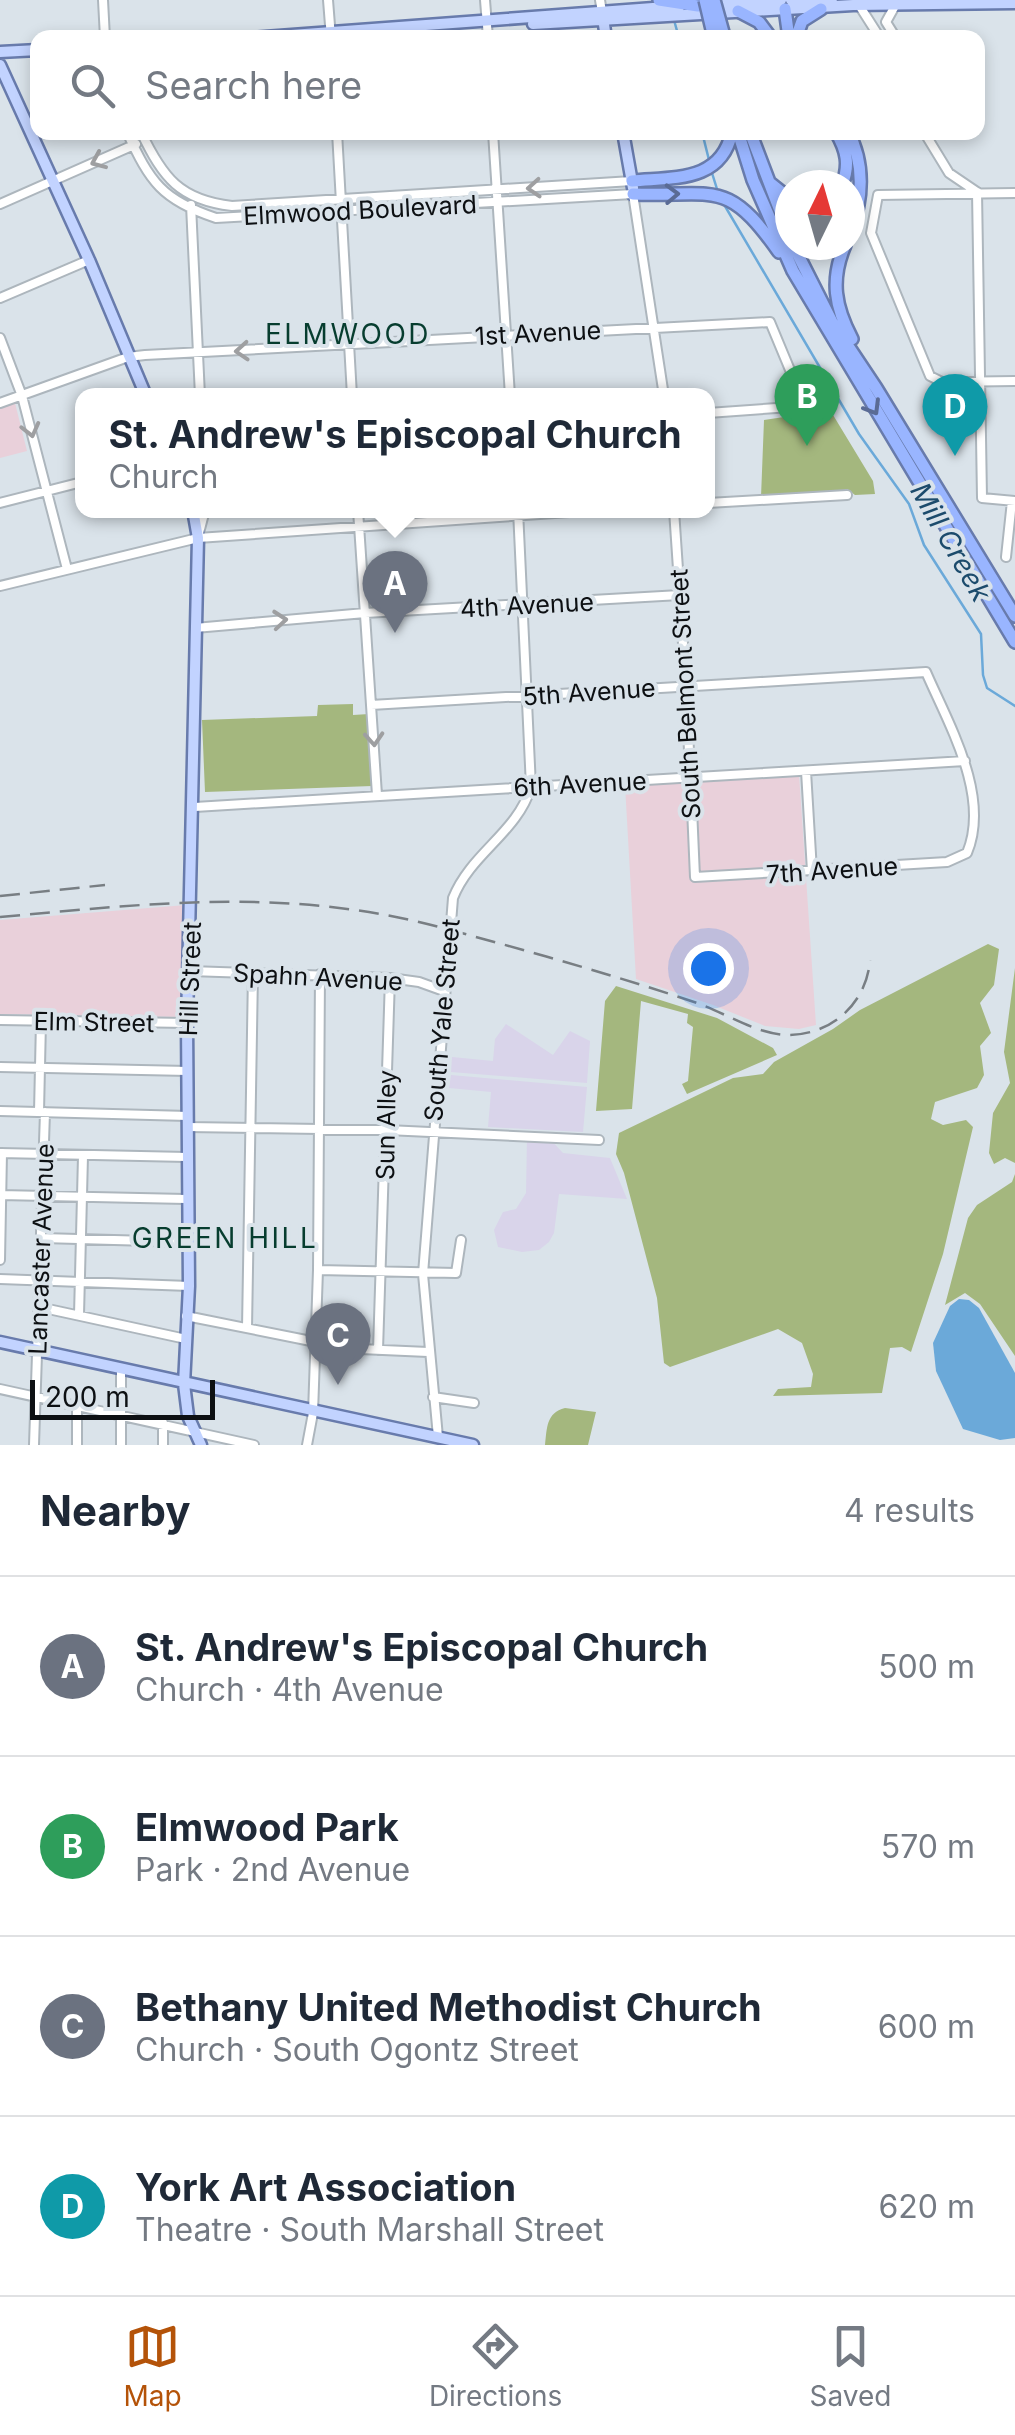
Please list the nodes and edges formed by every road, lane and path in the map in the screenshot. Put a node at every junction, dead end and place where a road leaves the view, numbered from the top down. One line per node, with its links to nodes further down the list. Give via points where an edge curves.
1 (103, 0): 17 (street)
2 (328, 0): 18 (street)
3 (485, 0): 16 (street)
4 (714, 0): 22 (highway, bridge)
5 (979, 1): 9 (main road); 10 (main road)
6 (702, 3): 11 (main road); 13 (main road); 14 (highway); 21 (highway, bridge)
7 (782, 3): 8 (main road); 11 (main road); 24 (highway)
8 (817, 3): 12 (main road); 25 (highway)
9 (898, 3): 12 (main road); 27 (street, via 886,22)
10 (1015, 3)
11 (740, 5): 14 (main road); 23 (highway)
12 (856, 5): 26 (street)
13 (662, 6): 14 (highway); 15 (main road)
14 (684, 10)
15 (602, 11): 16 (main road, via 532,24)
16 (487, 23): 19 (main road); 20 (street)
17 (105, 30)
18 (331, 30)
19 (396, 30)
20 (487, 30)
21 (711, 30)
22 (722, 30)
23 (765, 30)
24 (790, 30)
25 (797, 30)
26 (874, 30)
27 (891, 30)
28 (30, 50): 29 (main road)
29 (0, 52)
30 (0, 64): 31 (main road)
31 (30, 132)
32 (34, 140): 49 (main road)
33 (130, 140): 45 (street)
34 (139, 140): 45 (street)
35 (145, 140): 55 (street, via 158,168)
36 (337, 140): 56 (street)
37 (493, 140): 52 (street)
38 (624, 140): 51 (main road)
39 (731, 140): 51 (highway, via 706,172)
40 (738, 140): 65 (highway)
41 (752, 140): 48 (highway)
42 (841, 140): 46 (highway)
43 (851, 140): 47 (highway)
44 (929, 140): 53 (street, via 949,173)
45 (133, 146): 49 (street, one-way to 49); 60 (street, via 163,194)
46 (846, 170)
47 (860, 170)
48 (764, 178): 50 (highway); 58 (highway)
49 (52, 181): 59 (street); 62 (main road)
50 (775, 187)
51 (632, 188): 52 (street, Elmwood Boulevard, one-way to 52); 57 (street, Elmwood Boulevard); 65 (highway, one-way to 65, via 710,193 738,204 754,216); 67 (street)
52 (497, 190): 56 (street, Elmwood Boulevard); 57 (street)
53 (976, 192): 54 (street); 73 (street); 73 (street, via 878,194 871,233 930,376)
54 (1015, 193)
55 (193, 198): 56 (street, Elmwood Boulevard, via 232,206); 60 (street)
56 (341, 199): 61 (street)
57 (498, 202): 61 (street, Elmwood Boulevard); 68 (street)
58 (775, 203)
59 (0, 204)
60 (190, 210): 61 (street, Elmwood Boulevard, via 216,218); 71 (street)
61 (342, 212): 70 (street)
62 (89, 260): 66 (street); 72 (main road)
63 (801, 260): 80 (highway)
64 (841, 260): 80 (highway, via 836,302)
65 (801, 285): 106 (highway, one-way to 106)
66 (0, 298)
67 (654, 326): 68 (street, 1st Avenue); 79 (street); 83 (street, 1st Avenue, via 770,322 805,406)
68 (506, 335): 70 (street, 1st Avenue); 78 (street)
69 (0, 338): 81 (street)
70 (348, 344): 71 (street, 1st Avenue, one-way to 71); 77 (street)
71 (198, 354): 72 (street, 1st Avenue); 76 (street)
72 (128, 357): 75 (main road); 81 (street, 1st Avenue)
73 (981, 381): 74 (street); 87 (street, via 982,498)
74 (1015, 381)
75 (142, 388)
76 (200, 388)
77 (351, 388)
78 (509, 388)
79 (663, 388)
80 (876, 388): 104 (highway)
81 (22, 396): 82 (street, 1st Avenue); 85 (street, one-way to 85)
82 (0, 403)
83 (715, 412)
84 (75, 484): 85 (street)
85 (46, 491): 88 (street); 99 (street)
86 (847, 495): 89 (street)
87 (1014, 501): 98 (street)
88 (0, 503)
89 (715, 503)
90 (194, 518): 97 (main road)
91 (203, 518): 97 (street, Hill Street)
92 (358, 518): 96 (street)
93 (465, 518): 96 (street)
94 (518, 518): 102 (street)
95 (675, 518): 101 (street, South Belmont Street)
96 (359, 526): 97 (street); 103 (street)
97 (198, 538): 99 (street); 105 (main road, Hill Street)
98 (1006, 557)
99 (67, 569): 100 (street)
100 (0, 586)
101 (680, 596): 102 (street, 4th Avenue); 107 (street, South Belmont Street)
102 (522, 606): 103 (street, 4th Avenue); 108 (street)
103 (366, 613): 105 (street, 4th Avenue, one-way to 103); 109 (street)
104 (1015, 616)
105 (194, 628): 115 (main road, Hill Street)
106 (1015, 642)
107 (686, 686): 108 (street, 5th Avenue); 110 (street, 5th Avenue, via 926,672); 112 (street, South Belmont Street)
108 (528, 696): 109 (street, 5th Avenue); 113 (street)
109 (372, 705): 114 (street, one-way to 114)
110 (966, 761): 111 (street, 6th Avenue); 116 (street, 7th Avenue, via 972,819 967,853 947,862)
111 (806, 771): 112 (street, 6th Avenue); 116 (street)
112 (692, 777): 113 (street, 6th Avenue); 117 (street, South Belmont Street)
113 (531, 787): 114 (street, 6th Avenue); 122 (street, South Yale Street, via 514,823 460,880)
114 (377, 795): 115 (street, 6th Avenue)
115 (195, 808): 118 (main road, Hill Street)
116 (812, 871): 117 (street, 7th Avenue)
117 (695, 877)
118 (190, 971): 119 (street, Spahn Avenue); 125 (main road, Hill Street)
119 (253, 972): 120 (street, Spahn Avenue); 132 (street)
120 (320, 974): 121 (street, Spahn Avenue); 133 (street)
121 (390, 978): 122 (street, Spahn Avenue); 134 (street, Sun Alley)
122 (444, 991): 135 (street, South Yale Street)
123 (0, 1020): 124 (street, Elm Street)
124 (40, 1022): 125 (street, Elm Street); 127 (street, Lancaster Avenue)
125 (188, 1023): 128 (main road, Hill Street)
126 (0, 1067): 127 (street)
127 (40, 1068): 128 (street); 130 (street, Lancaster Avenue)
128 (188, 1071): 131 (main road, Hill Street)
129 (0, 1111): 130 (street)
130 (42, 1112): 131 (street); 138 (street, Lancaster Avenue)
131 (187, 1121): 132 (street); 140 (main road, Hill Street)
132 (252, 1127): 133 (street); 161 (street)
133 (319, 1130): 134 (street); 151 (street)
134 (387, 1130): 135 (street); 152 (street, Sun Alley)
135 (432, 1132): 136 (street); 153 (street, South Yale Street)
136 (599, 1140)
137 (1, 1153): 138 (street); 141 (street)
138 (44, 1155): 139 (street); 142 (street, Lancaster Avenue)
139 (83, 1156): 140 (street); 143 (street)
140 (187, 1158): 144 (main road, Hill Street)
141 (0, 1196): 142 (street); 145 (street)
142 (41, 1196): 143 (street); 146 (street, Lancaster Avenue)
143 (81, 1197): 144 (street); 147 (street)
144 (186, 1199): 149 (main road, Hill Street)
145 (0, 1238): 150 (street)
146 (42, 1238): 147 (street); 155 (street, Lancaster Avenue)
147 (81, 1238): 149 (street); 156 (street)
148 (461, 1240): 153 (street, via 456,1272)
149 (186, 1242): 157 (main road, Hill Street)
150 (0, 1260)
151 (318, 1270): 152 (street); 164 (street)
152 (382, 1272): 153 (street); 165 (street, Sun Alley)
153 (423, 1274): 167 (street, South Yale Street)
154 (0, 1279): 155 (street)
155 (41, 1280): 156 (street); 158 (street, Lancaster Avenue)
156 (80, 1280): 157 (street); 159 (street)
157 (188, 1286): 160 (main road, Hill Street)
158 (39, 1307): 159 (street); 166 (street, Lancaster Avenue)
159 (79, 1314): 162 (street)
160 (186, 1316): 161 (street); 162 (main road, Hill Street)
161 (247, 1328): 164 (street)
162 (186, 1339): 169 (main road, Hill Street)
163 (0, 1342): 166 (main road)
164 (315, 1344): 165 (street); 175 (street)
165 (378, 1350): 167 (street)
166 (38, 1352): 168 (main road); 171 (street, Lancaster Avenue)
167 (428, 1352): 172 (street, South Yale Street)
168 (121, 1370): 169 (main road); 176 (street)
169 (184, 1384): 175 (main road); 178 (main road, Hill Street)
170 (0, 1388): 171 (street)
171 (34, 1396): 174 (street); 181 (street, Lancaster Avenue)
172 (433, 1396): 173 (street); 179 (street, South Yale Street)
173 (474, 1403)
174 (77, 1405): 176 (street); 182 (street)
175 (314, 1413): 179 (main road); 186 (street)
176 (121, 1415): 177 (street); 183 (street)
177 (163, 1423): 178 (street); 184 (street)
178 (194, 1432): 180 (street); 185 (main road, Hill Street)
179 (438, 1437): 187 (main road)
180 (251, 1444)
181 (34, 1445)
182 (77, 1445)
183 (120, 1445)
184 (163, 1445)
185 (201, 1445)
186 (307, 1445)
187 (474, 1445)

